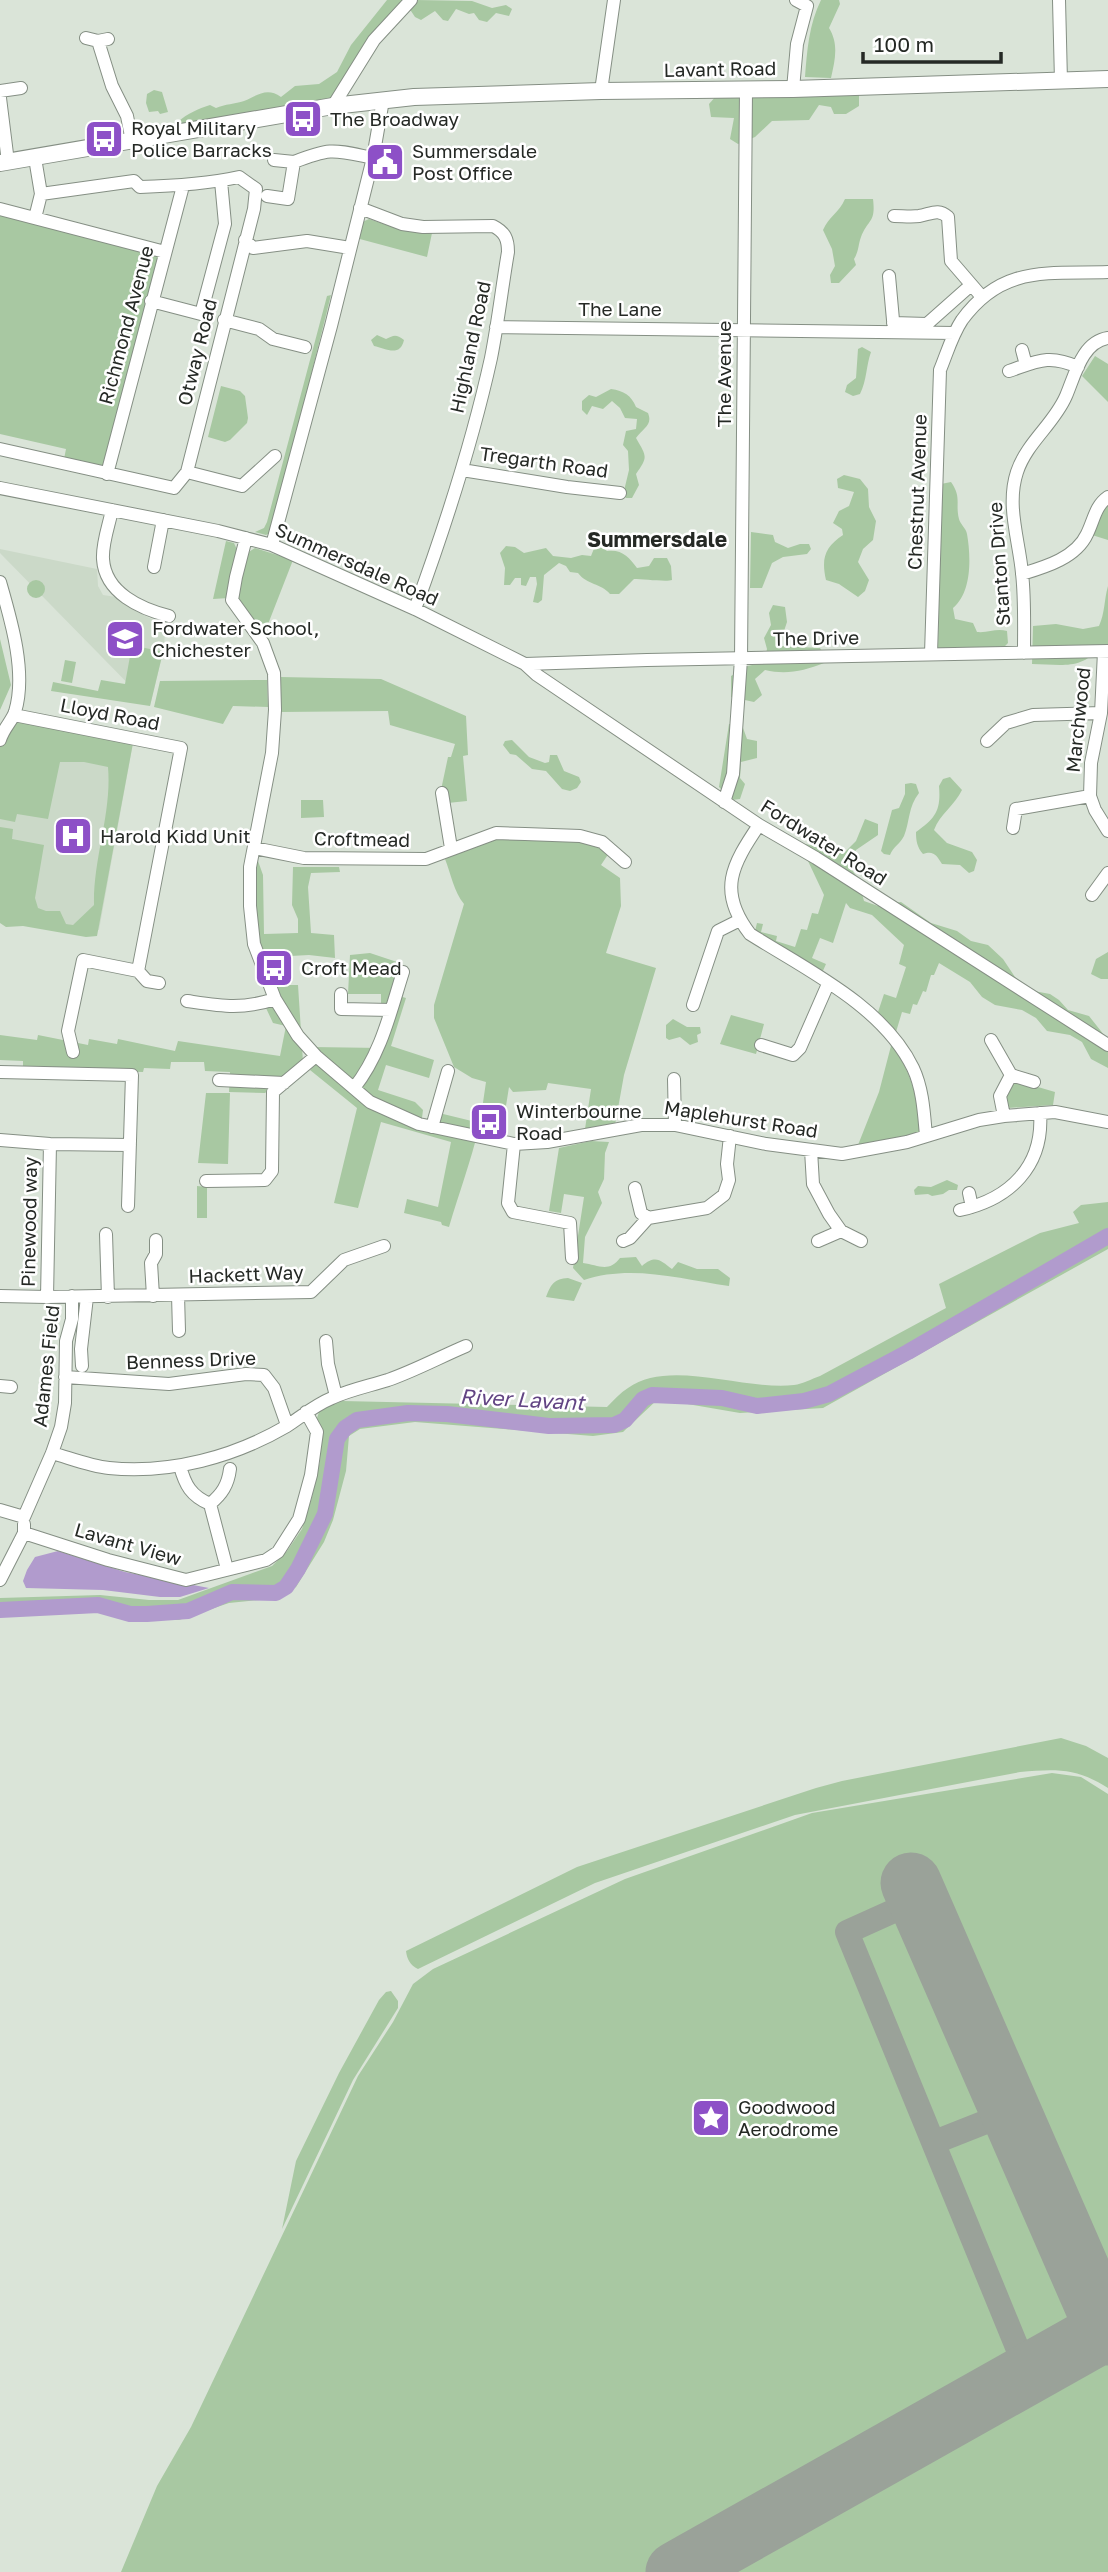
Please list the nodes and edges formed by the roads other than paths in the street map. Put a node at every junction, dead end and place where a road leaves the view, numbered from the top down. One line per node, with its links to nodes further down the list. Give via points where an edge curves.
1 (411, 0): 15 (street, via 373,40)
2 (1059, 0): 7 (street)
3 (804, 2): 9 (street)
4 (609, 5): 12 (street)
5 (97, 39): 16 (street)
6 (1108, 79): 7 (main road, Lavant Road)
7 (1061, 81): 9 (main road, Lavant Road)
8 (20, 88): 11 (street)
9 (793, 89): 10 (main road, Lavant Road)
10 (746, 90): 12 (main road, Lavant Road); 41 (street, The Avenue)
11 (0, 91)
12 (601, 91): 14 (main road, Lavant Road)
13 (0, 98): 21 (street)
14 (383, 100): 15 (main road, Lavant Road); 18 (street)
15 (333, 106): 16 (main road, Lavant Road)
16 (132, 141): 17 (main road, Lavant Road)
17 (36, 158): 21 (main road, Lavant Road); 24 (street)
18 (373, 158): 20 (street, via 324,150); 26 (street)
19 (274, 160): 20 (street)
20 (294, 162): 25 (street, via 288,199)
21 (4, 163)
22 (221, 181): 23 (street, Otway Road); 30 (street, Otway Road, via 239,177 256,189); 37 (street, via 225,224 201,314)
23 (183, 186): 24 (street, Otway Road, via 140,187 134,181); 32 (street, Richmond Avenue)
24 (41, 194): 29 (street)
25 (267, 195)
26 (360, 208): 31 (street); 39 (street, Highland Road, via 402,224 502,230 509,253)
27 (0, 209): 29 (street)
28 (894, 216): 35 (street, via 943,212 948,217 951,261)
29 (35, 218): 32 (street)
30 (245, 240): 31 (street, via 253,248 307,241); 38 (street, Otway Road)
31 (351, 248): 60 (street)
32 (165, 252): 37 (street, Richmond Avenue)
33 (1108, 272): 36 (street, Chestnut Avenue, via 1037,274 1008,280)
34 (889, 276): 40 (street)
35 (971, 285): 36 (street); 40 (street, via 927,324)
36 (982, 297): 42 (street, Chestnut Avenue)
37 (151, 301): 53 (street, Richmond Avenue)
38 (224, 320): 44 (street); 52 (street, Otway Road)
39 (496, 327): 41 (street, The Lane); 51 (street, Highland Road)
40 (894, 327): 41 (street); 42 (street)
41 (743, 329): 69 (street, The Avenue)
42 (955, 333): 68 (street, Chestnut Avenue, via 940,370)
43 (1108, 338): 47 (street, Stanton Drive, via 1090,347)
44 (304, 347)
45 (1022, 350): 46 (street)
46 (1026, 365): 47 (street, via 1045,358); 48 (street)
47 (1077, 366): 62 (street, Stanton Drive, via 1055,417 1025,452 1016,473 1014,525)
48 (1009, 371)
49 (0, 449): 53 (street)
50 (275, 456): 52 (street, via 242,486)
51 (462, 470): 55 (street, Tregarth Road, via 567,487); 64 (street, Highland Road)
52 (187, 472): 53 (street, via 174,488)
53 (107, 474)
54 (0, 488): 57 (street, Summersdale Road)
55 (616, 489)
56 (1108, 496): 62 (street, via 1097,507 1079,547 1052,565)
57 (112, 510): 58 (street, Summersdale Road); 65 (street, via 103,561 110,578 116,589 138,606)
58 (163, 520): 59 (street, Summersdale Road); 61 (street)
59 (246, 538): 60 (street, Summersdale Road); 81 (street, via 232,600 270,657 275,710 270,769)
60 (272, 545): 64 (street, Summersdale Road)
61 (154, 567)
62 (1022, 574): 67 (street, Stanton Drive)
63 (0, 582): 72 (street, via 20,670)
64 (415, 609): 70 (street, Summersdale Road)
65 (169, 616)
66 (1106, 652): 67 (street, The Drive); 71 (street, Marchwood)
67 (1024, 653): 68 (street, The Drive)
68 (931, 654): 69 (street, The Drive)
69 (741, 659): 70 (street, The Drive); 77 (street, The Avenue, via 733,774)
70 (525, 664): 77 (street, Fordwater Road)
71 (1101, 713): 74 (street, via 1003,718); 76 (street, Marchwood)
72 (14, 715): 73 (street); 87 (street, Lloyd Road, via 181,748)
73 (0, 740)
74 (987, 741)
75 (442, 793): 82 (street)
76 (1090, 796): 79 (street, via 1016,809); 80 (street, Marchwood)
77 (724, 802): 78 (street, Fordwater Road)
78 (759, 825): 86 (street, via 732,874 730,894); 98 (street, Fordwater Road)
79 (1013, 828)
80 (1108, 831)
81 (254, 848): 82 (street, Croftmead, via 304,858 426,859); 92 (street, via 250,867 254,944)
82 (451, 848): 83 (street, Croftmead, via 496,833 580,836 602,842)
83 (625, 862)
84 (1108, 873): 85 (street)
85 (1092, 895)
86 (740, 920): 90 (street, via 750,934); 94 (street, via 718,931)
87 (138, 971): 89 (street, via 147,981); 102 (street, via 83,960 68,1031)
88 (403, 972): 95 (street)
89 (159, 983)
90 (828, 984): 97 (street, via 793,1055); 115 (street, via 855,1000 893,1035 914,1070 923,1098)
91 (341, 994): 95 (street, via 341,1009)
92 (275, 999): 93 (street, via 231,1008); 99 (street)
93 (187, 1001)
94 (693, 1004)
95 (391, 1010): 108 (street, via 369,1069)
96 (991, 1040): 103 (street)
97 (761, 1045)
98 (1108, 1045)
99 (316, 1056): 106 (street); 108 (street)
100 (448, 1071): 113 (street)
101 (0, 1072): 102 (street)
102 (74, 1074): 119 (street, via 132,1075)
103 (1010, 1075): 105 (street); 110 (street, via 1000,1096)
104 (219, 1080): 106 (street)
105 (1034, 1082)
106 (284, 1083): 121 (street, via 273,1092 271,1171 265,1180)
107 (678, 1087): 112 (street)
108 (354, 1088): 113 (street, Maplehurst Road, via 370,1102)
109 (1040, 1112): 110 (street, Maplehurst Road); 111 (street, Maplehurst Road); 123 (street, via 1042,1134 1019,1180 985,1204 966,1208)
110 (1004, 1116): 115 (street, Maplehurst Road)
111 (1108, 1122)
112 (675, 1125): 114 (street, Maplehurst Road); 118 (street, Maplehurst Road, via 641,1125)
113 (432, 1128): 118 (street, Maplehurst Road)
114 (730, 1136): 120 (street, Maplehurst Road); 125 (street, via 730,1180 724,1195 707,1208)
115 (926, 1136): 120 (street, Maplehurst Road, via 842,1154)
116 (0, 1140): 117 (street)
117 (50, 1144): 119 (street); 138 (street, Pinewood way)
118 (514, 1144): 133 (street, via 508,1203 513,1212 570,1223)
119 (130, 1145): 124 (street)
120 (811, 1150): 126 (street, via 813,1184)
121 (206, 1181)
122 (635, 1188): 125 (street, via 641,1213)
123 (969, 1193)
124 (128, 1206)
125 (648, 1219): 129 (street)
126 (841, 1231): 130 (street); 131 (street)
127 (106, 1234): 140 (street)
128 (156, 1240): 137 (street, via 151,1263)
129 (623, 1241)
130 (818, 1241)
131 (862, 1241)
132 (384, 1246): 134 (street, Hackett Way, via 344,1260 311,1292)
133 (572, 1258)
134 (178, 1295): 137 (street, Hackett Way); 141 (street, Hackett Way)
135 (0, 1296): 138 (street, Pinewood way)
136 (72, 1296): 138 (street, Hackett Way); 139 (street, Hackett Way); 145 (street, Adames Field)
137 (153, 1296): 140 (street, Hackett Way)
138 (47, 1297)
139 (87, 1297): 140 (street, Hackett Way); 144 (street, Adames Field)
140 (108, 1297)
141 (179, 1331)
142 (326, 1341): 146 (street)
143 (466, 1346): 146 (street, via 391,1379)
144 (82, 1366)
145 (65, 1377): 148 (street, Benness Drive, via 169,1384 264,1375 274,1388); 149 (street, Adames Field, via 61,1427)
146 (336, 1396): 147 (street)
147 (306, 1412): 148 (street); 156 (street, Lavant View, via 317,1432 299,1519 278,1552 266,1560)
148 (287, 1425): 150 (street, via 224,1454)
149 (52, 1453): 150 (street, via 107,1468); 154 (street, Adames Field)
150 (180, 1466): 152 (street, via 192,1494)
151 (230, 1469): 152 (street, via 227,1484)
152 (210, 1504): 156 (street)
153 (0, 1510): 154 (street)
154 (24, 1517): 155 (street, Adames Field)
155 (24, 1533): 156 (street, Lavant View, via 169,1577 186,1580); 157 (street, Adames Field)
156 (227, 1569)
157 (0, 1580)

